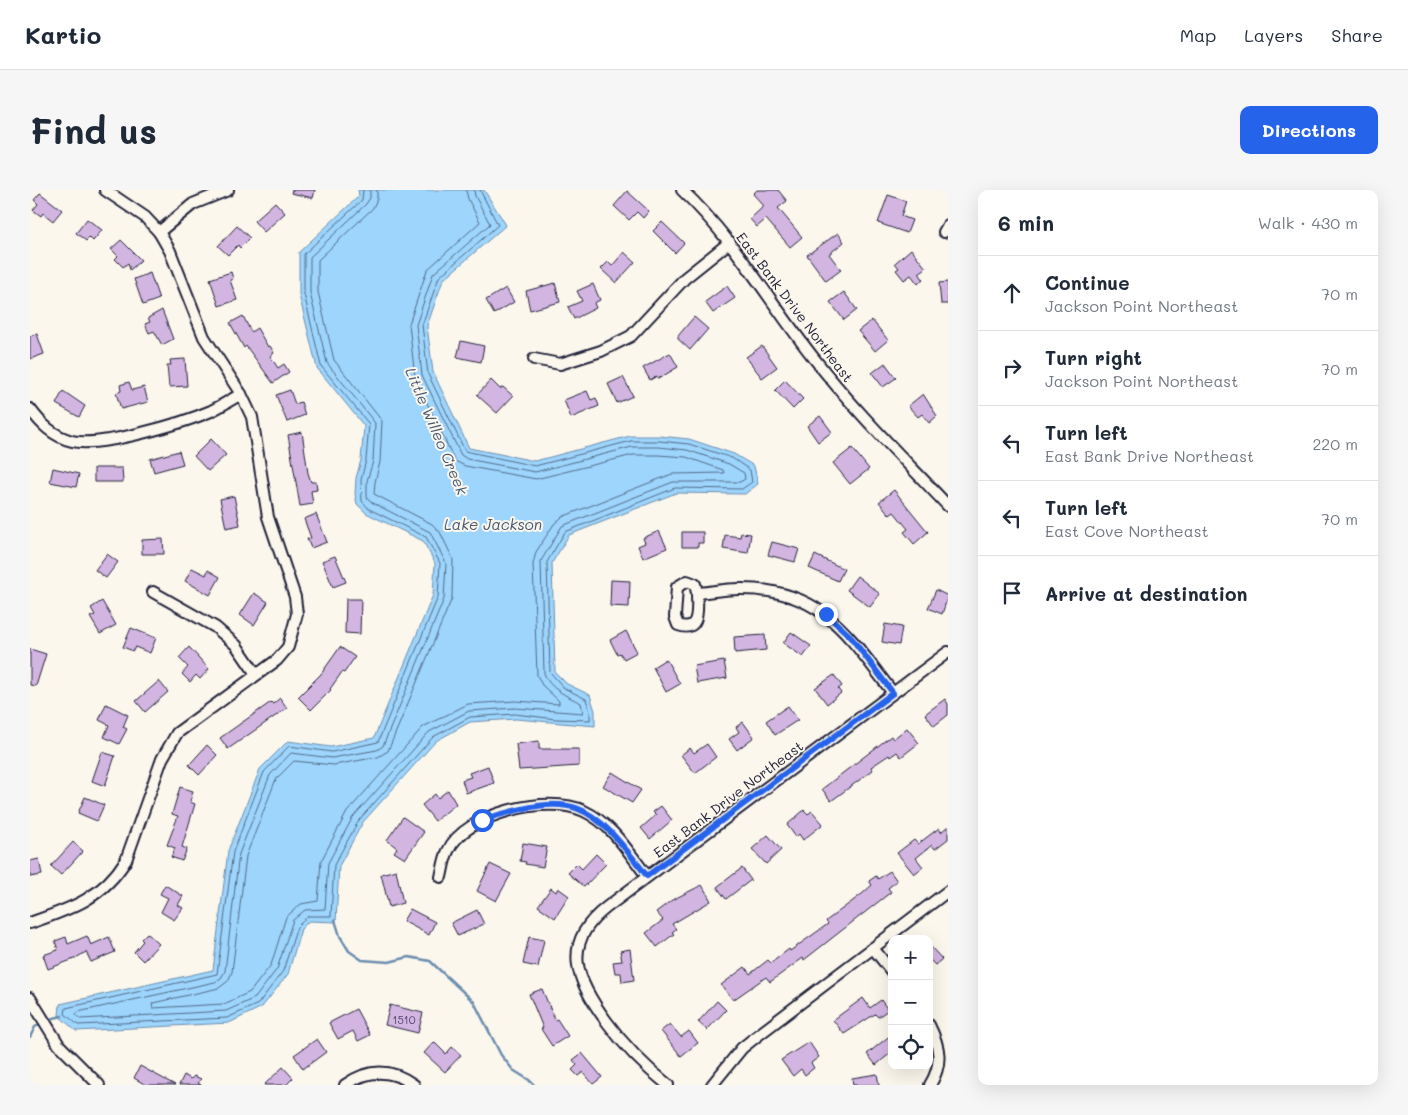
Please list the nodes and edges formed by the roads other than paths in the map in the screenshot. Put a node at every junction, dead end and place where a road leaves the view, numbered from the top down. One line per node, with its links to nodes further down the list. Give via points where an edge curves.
1 (105, 190): 4 (street, via 145,217)
2 (228, 190): 4 (street, via 193,204)
3 (682, 190): 5 (street, East Bank Drive Northeast)
4 (159, 232): 7 (street, via 174,259 204,337)
5 (730, 242): 6 (street, via 685,278 631,336 615,345 560,364); 9 (street, East Bank Drive Northeast, via 832,381)
6 (534, 359)
7 (241, 394): 8 (street, via 189,420 86,443 59,437 45,427); 13 (street, via 252,417 268,517 295,597 297,614 288,647 277,660)
8 (30, 409)
9 (948, 506)
10 (153, 592): 13 (street, via 215,627 236,645)
11 (697, 592): 14 (street, via 740,589 768,592 814,606 850,636)
12 (948, 652): 14 (street, East Bank Drive Northeast)
13 (256, 674): 18 (street, via 177,733 162,759 126,860 117,874 78,905)
14 (893, 693): 15 (street, East Bank Drive Northeast)
15 (647, 876): 16 (street, via 605,824 585,811 558,804 542,804 470,826 448,851); 26 (street, East Bank Drive Northeast, via 597,914 585,930 577,962 579,977 588,997 642,1065)
16 (441, 877)
17 (948, 891): 19 (street)
18 (30, 923)
19 (873, 948): 20 (street); 27 (street, via 742,1048)
20 (888, 967)
21 (30, 998): 23 (street, via 59,1045)
22 (933, 1034): 28 (street, via 940,1062)
23 (99, 1085)
24 (345, 1085): 25 (street, via 365,1074 385,1071 397,1074)
25 (414, 1085)
26 (668, 1085)
27 (712, 1085)
28 (930, 1085)

